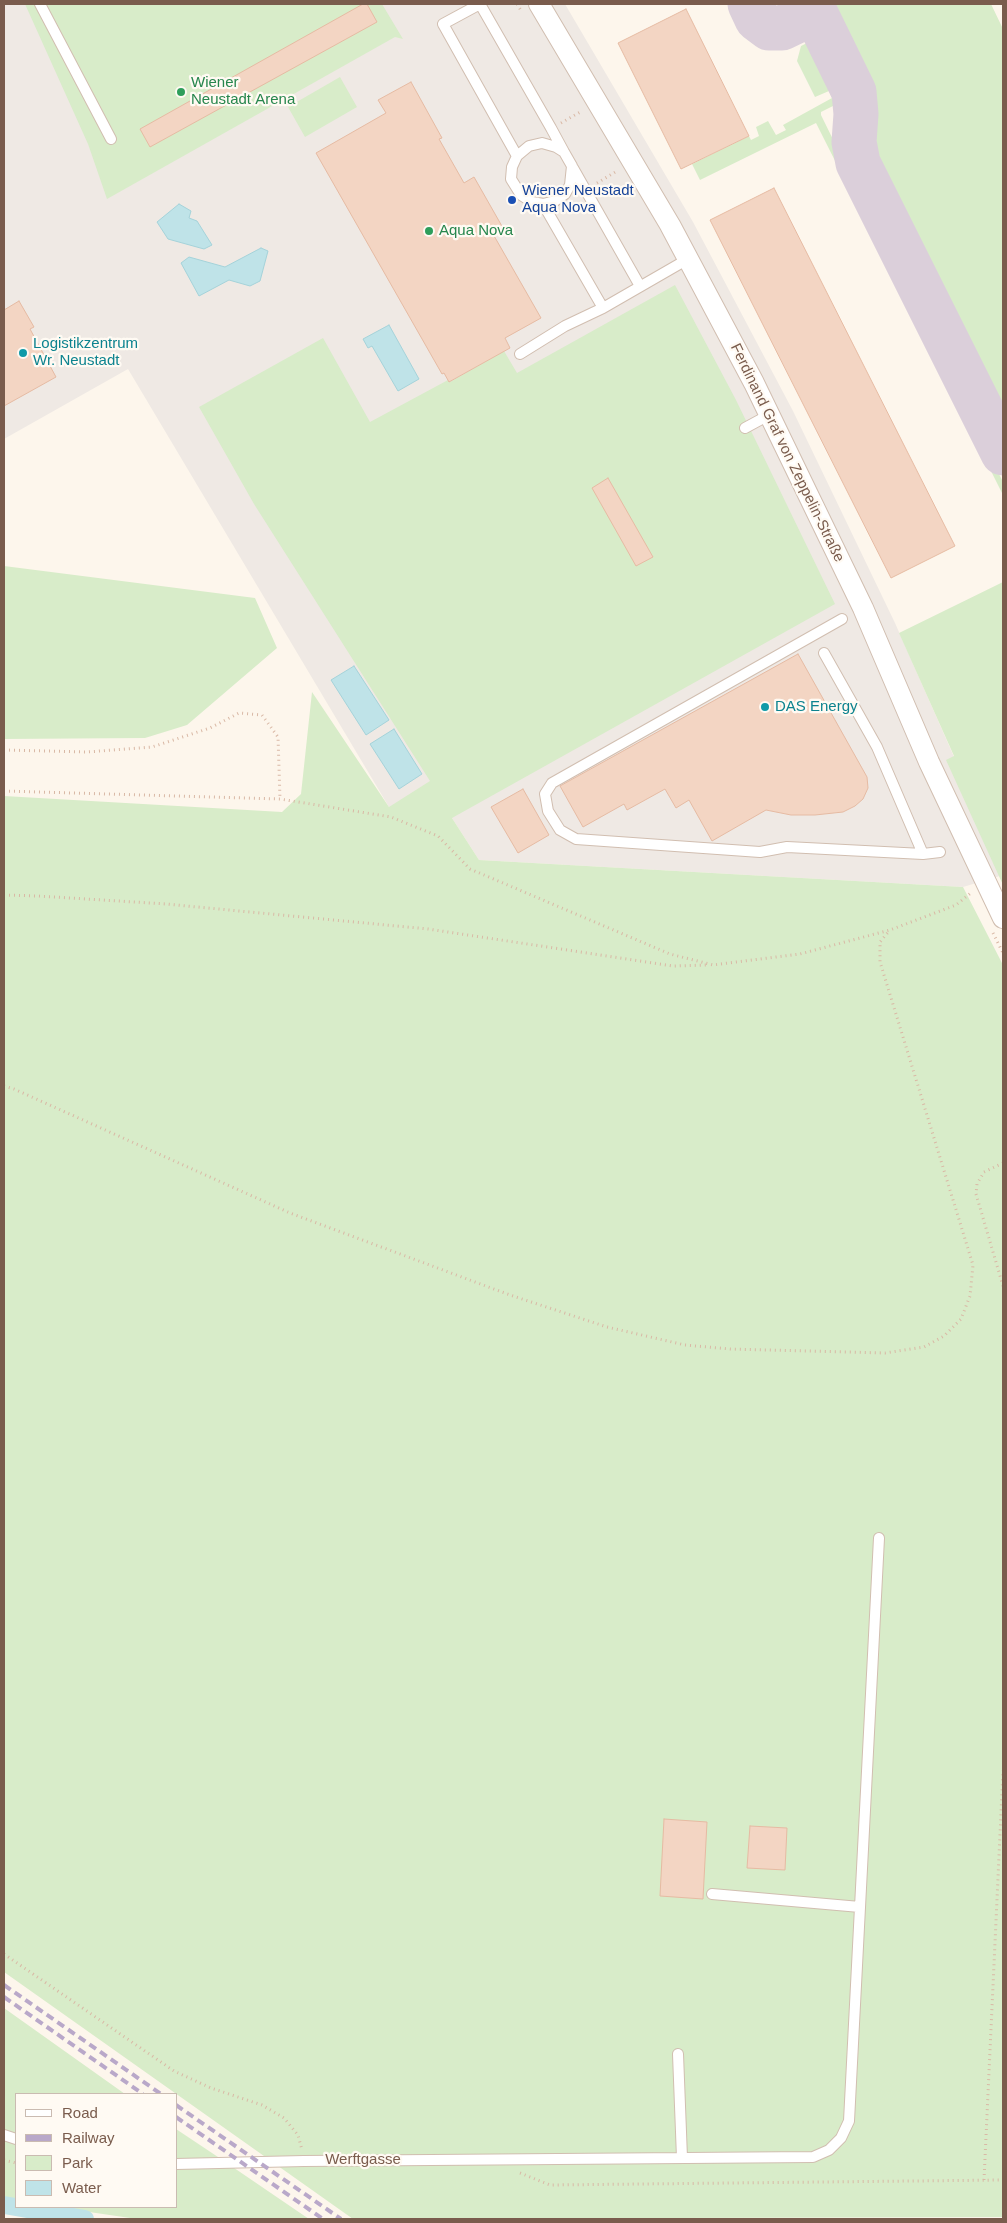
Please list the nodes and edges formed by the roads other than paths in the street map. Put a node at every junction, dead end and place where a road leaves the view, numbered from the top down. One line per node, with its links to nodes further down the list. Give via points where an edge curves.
1 (40, 4): 4 (lane)
2 (480, 4): 5 (lane); 6 (lane, via 443,24)
3 (539, 4): 9 (street, Ferdinand Graf von Zeppelin-Straße)
4 (111, 139)
5 (564, 152): 6 (lane, via 542,143 529,146); 7 (lane)
6 (517, 156): 8 (lane, via 511,179 521,195)
7 (572, 166): 8 (lane, via 570,185 565,194); 10 (lane)
8 (543, 204): 11 (lane)
9 (688, 259): 10 (lane); 13 (street, Ferdinand Graf von Zeppelin-Straße)
10 (640, 286): 11 (lane)
11 (603, 308): 12 (lane, via 565,326)
12 (520, 354)
13 (769, 415): 14 (lane); 19 (street, Ferdinand Graf von Zeppelin-Straße, via 863,608 929,762 978,892)
14 (745, 428)
15 (842, 620): 18 (lane, via 552,783 545,794 548,811 560,830 576,839 760,852 787,847)
16 (824, 653): 18 (lane, via 877,748)
17 (940, 852): 18 (lane)
18 (923, 854)
19 (997, 922)
20 (880, 1538): 22 (lane, Werftgasse)
21 (712, 1894): 22 (lane)
22 (860, 1907): 24 (lane, Werftgasse, via 849,2121 841,2138 828,2150 813,2157)
23 (678, 2054): 24 (lane)
24 (682, 2158): 25 (lane, Werftgasse)
25 (178, 2164)

